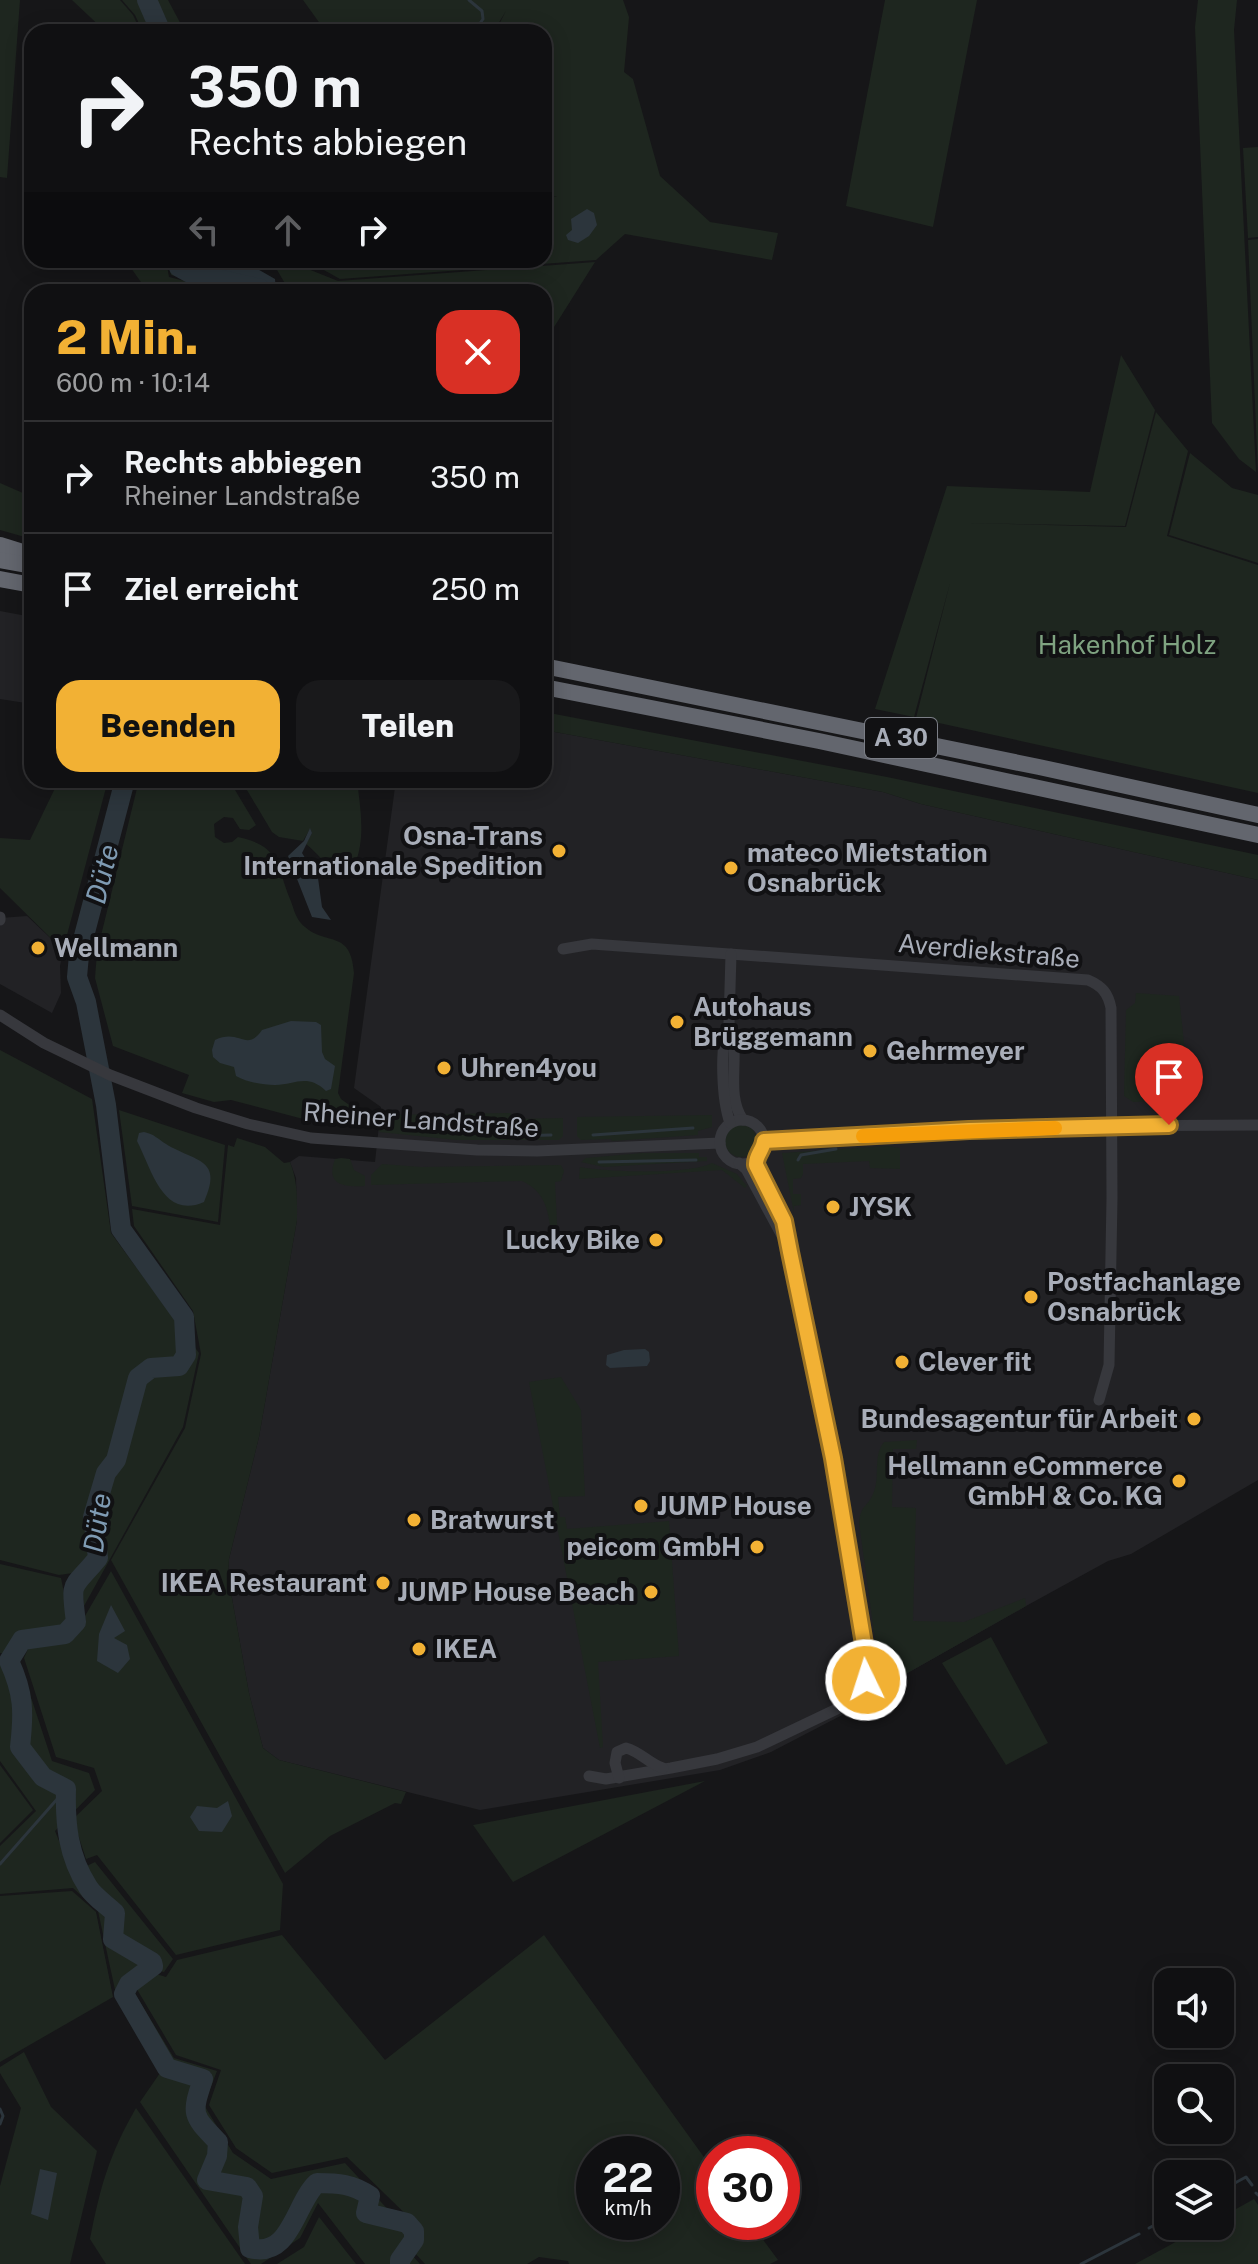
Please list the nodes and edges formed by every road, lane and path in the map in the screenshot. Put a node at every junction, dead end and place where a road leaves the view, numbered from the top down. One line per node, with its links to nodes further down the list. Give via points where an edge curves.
1 (0, 545): 2 (highway)
2 (24, 552)
3 (0, 560): 4 (highway)
4 (24, 564)
5 (0, 579): 6 (highway)
6 (24, 584)
7 (552, 668): 9 (highway, A 30)
8 (552, 689): 10 (highway, A 30)
9 (1258, 815)
10 (1258, 835)
11 (563, 949): 12 (street, Averdiekstraße, via 592,944)
12 (731, 954): 14 (street); 18 (street, Averdiekstraße, via 1096,983 1107,992 1111,1008)
13 (0, 1015): 20 (street, Rheiner Landstraße, via 85,1064 196,1108 329,1140 537,1151)
14 (729, 1024): 15 (street, via 736,1101); 16 (street, via 724,1034 724,1095)
15 (743, 1120): 16 (street); 19 (street, via 755,1124)
16 (730, 1123): 20 (street)
17 (1258, 1125): 18 (street)
18 (1112, 1126): 19 (street); 24 (street, via 1109,1365)
19 (764, 1141): 21 (street)
20 (720, 1143): 22 (street, via 726,1157)
21 (756, 1159): 22 (street); 23 (street, via 784,1221)
22 (739, 1163): 23 (street)
23 (790, 1252): 25 (street, via 837,1481 866,1680 857,1696 841,1707 757,1747)
24 (1099, 1400)
25 (671, 1768): 27 (street); 27 (street, via 626,1748 617,1752)
26 (589, 1776): 27 (street)
27 (619, 1778)

